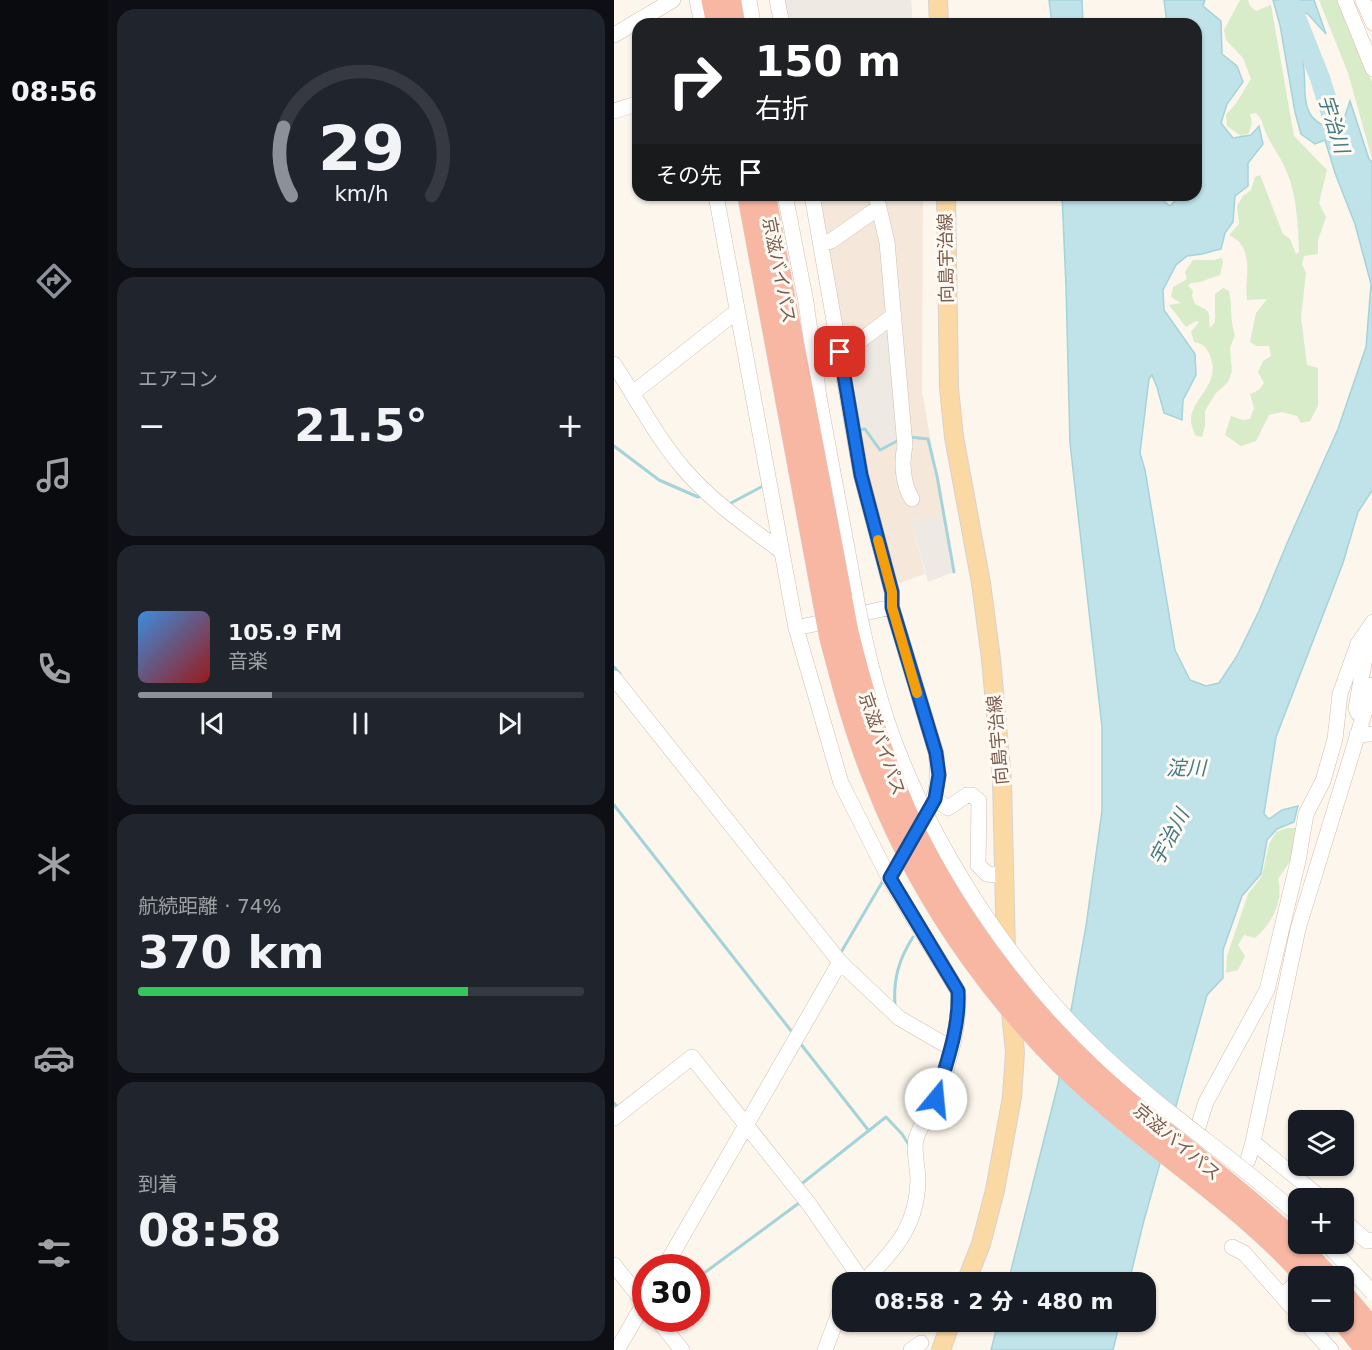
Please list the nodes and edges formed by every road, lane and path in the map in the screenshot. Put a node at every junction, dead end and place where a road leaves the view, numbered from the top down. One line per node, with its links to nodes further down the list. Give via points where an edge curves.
1 (673, 0): 10 (street)
2 (697, 0): 12 (street)
3 (712, 0): 13 (highway)
4 (730, 0): 14 (highway)
5 (749, 0): 15 (street)
6 (778, 0): 16 (street)
7 (938, 0): 17 (main road)
8 (1345, 0): 21 (street)
9 (1363, 0): 19 (street)
10 (648, 6): 11 (street)
11 (634, 18)
12 (701, 18)
13 (716, 18)
14 (733, 18)
15 (752, 18)
16 (781, 18)
17 (939, 18)
18 (632, 20): 20 (street)
19 (1373, 23)
20 (614, 35)
21 (1373, 69)
22 (632, 105): 23 (street)
23 (614, 111)
24 (717, 201): 33 (street)
25 (751, 201): 67 (highway, 京滋バイパス, bridge, via 830,637 865,756 904,847 942,913 1018,1017 1105,1104 1247,1221)
26 (753, 201): 35 (street, via 795,296)
27 (766, 201): 69 (highway, 京滋バイパス, bridge, via 848,632 891,775 928,856 974,931 1057,1035 1101,1079 1280,1228)
28 (786, 201): 35 (street)
29 (813, 201): 32 (street)
30 (877, 201): 32 (street, via 831,241); 34 (street, via 887,242)
31 (946, 201): 49 (main road, 向島宇治線, via 948,388 991,659 1002,781)
32 (821, 244): 36 (street)
33 (738, 313): 38 (street); 40 (street)
34 (894, 315): 36 (street); 39 (street, via 905,446 902,458)
35 (812, 352): 36 (street); 59 (street, bridge, via 876,686 899,752 959,874 1000,937 1101,1054)
36 (840, 352): 41 (street, via 861,475 892,592)
37 (614, 364): 38 (street)
38 (633, 393): 40 (street, via 684,470 730,513)
39 (912, 499)
40 (781, 551): 43 (street)
41 (892, 607): 43 (street); 48 (street, via 936,753 939,775)
42 (1369, 627): 46 (street, via 1356,708); 56 (street, via 1358,644 1340,694 1335,739 1323,781 1306,814 1267,990 1206,1102)
43 (796, 628): 50 (street, via 840,783)
44 (614, 678): 51 (street)
45 (1373, 685): 46 (street)
46 (1359, 727): 47 (street); 55 (street, via 1298,929)
47 (1373, 734)
48 (935, 799): 49 (street, via 948,808 967,795 979,801 978,866 987,874); 50 (street)
49 (1004, 876): 72 (main road, 向島宇治線, via 1015,1052 1013,1097 995,1190)
50 (890, 878): 52 (street, via 958,991 959,1009)
51 (840, 962): 52 (street, via 899,1018); 54 (street)
52 (951, 1048): 71 (street, via 936,1099 915,1141 917,1199 910,1224 899,1244)
53 (614, 1118): 54 (street, via 692,1057)
54 (746, 1124): 63 (street); 70 (street)
55 (1253, 1142): 57 (street); 58 (street)
56 (1188, 1158)
57 (1248, 1160)
58 (1309, 1188)
59 (1288, 1206)
60 (1354, 1234): 61 (street)
61 (1373, 1240)
62 (1232, 1246): 75 (street, via 1244,1253)
63 (672, 1254)
64 (1327, 1254): 68 (street)
65 (1336, 1254): 76 (street, bridge)
66 (614, 1265): 73 (street)
67 (1294, 1266)
68 (1315, 1266)
69 (1318, 1266)
70 (857, 1272)
71 (873, 1272)
72 (970, 1272)
73 (632, 1286)
74 (1288, 1288): 75 (street)
75 (1279, 1293): 77 (street)
76 (1373, 1293)
77 (1288, 1303)
78 (1354, 1307): 80 (highway)
79 (632, 1324): 86 (street)
80 (1373, 1330)
81 (832, 1331): 88 (street)
82 (667, 1332): 87 (street)
83 (947, 1332): 89 (main road)
84 (1314, 1332): 90 (street)
85 (1352, 1332): 91 (highway)
86 (617, 1350)
87 (682, 1350)
88 (825, 1350)
89 (941, 1350)
90 (1331, 1350)
91 (1366, 1350)

